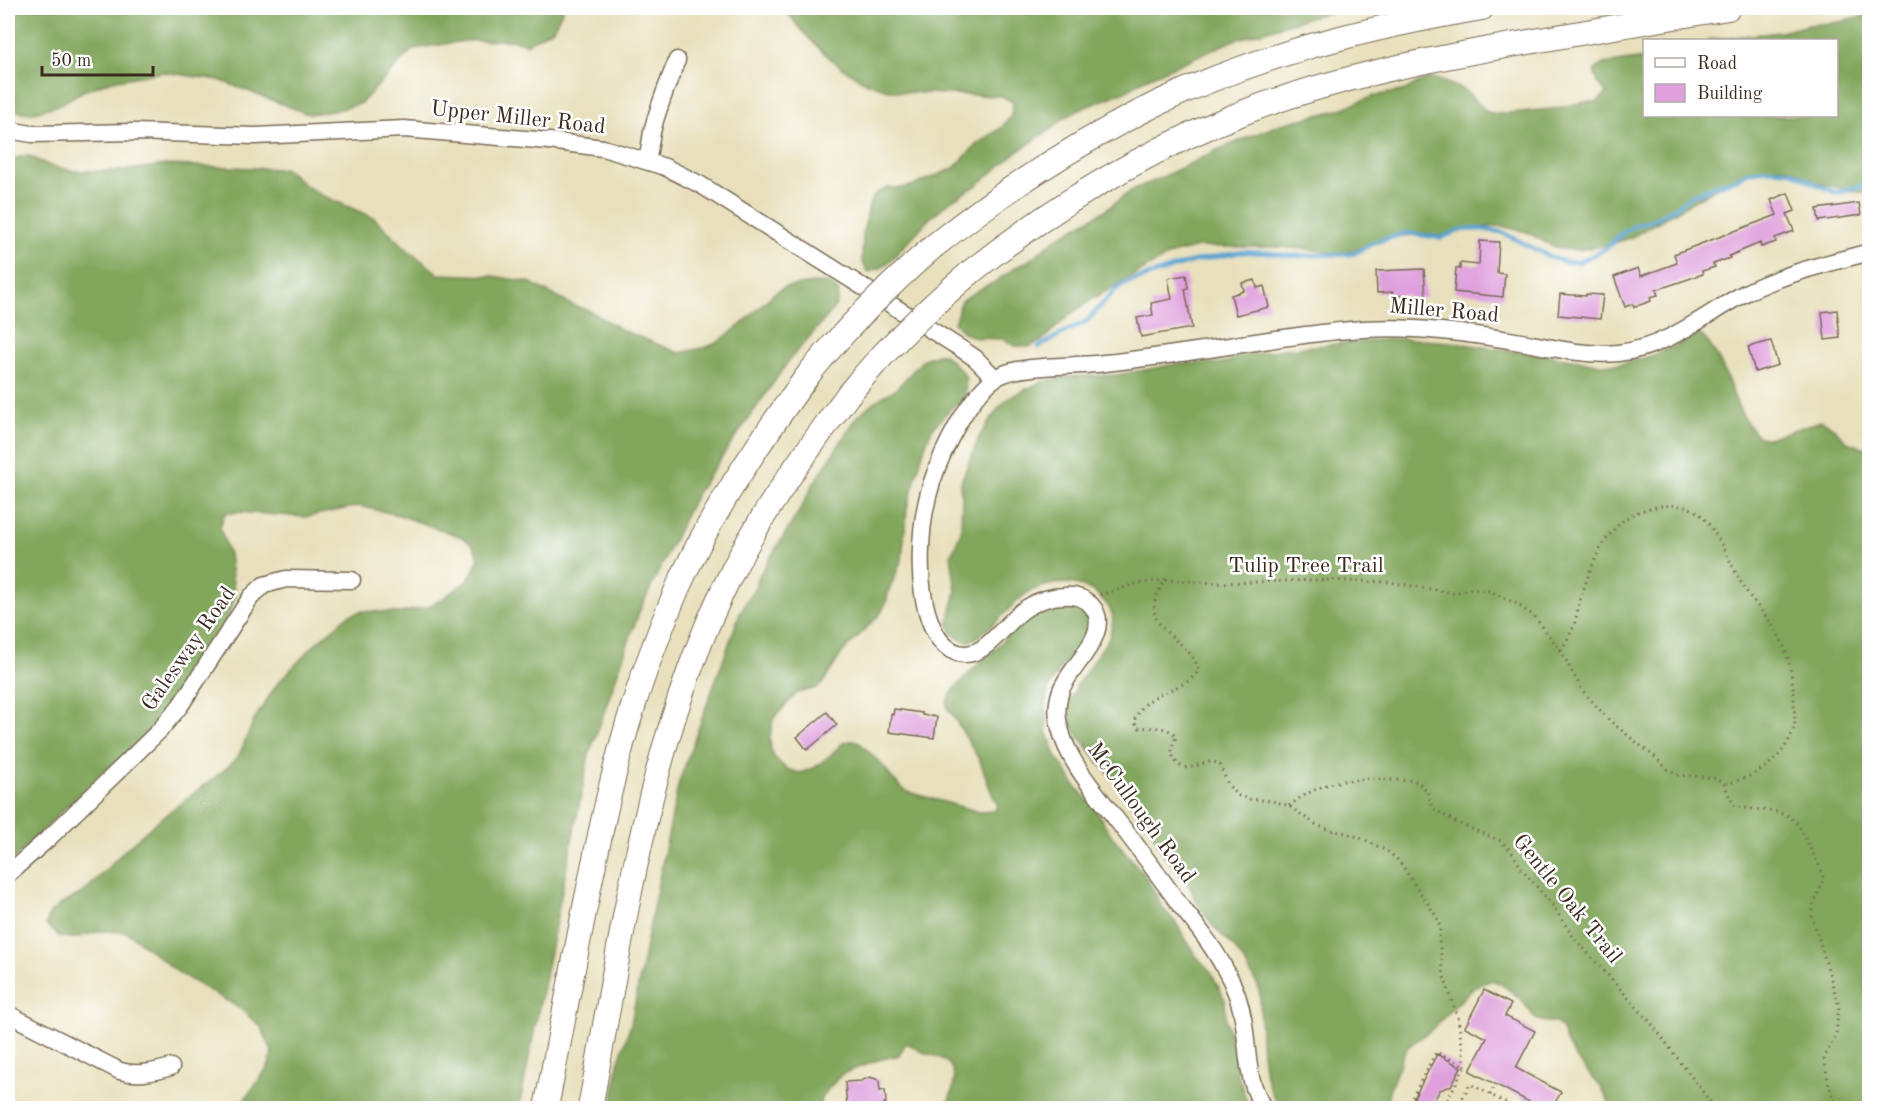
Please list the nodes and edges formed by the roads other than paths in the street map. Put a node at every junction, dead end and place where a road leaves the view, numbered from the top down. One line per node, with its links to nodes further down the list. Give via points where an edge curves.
1 (1482, 8): 12 (highway, bridge, via 1310,46 1157,104 1061,156 967,220 865,309 811,371 735,481 679,585 653,647 613,776)
2 (1728, 8): 13 (highway, bridge, via 1398,67 1250,110 1147,155 1062,204 934,303 872,365 796,465 729,578 700,643 678,701 641,842)
3 (677, 60): 5 (street, via 660,101)
4 (8, 130): 5 (street, Upper Miller Road, via 32,134 255,136 404,129 578,144)
5 (647, 162): 7 (street, Upper Miller Road, via 685,176 721,196 963,350)
6 (1869, 252): 7 (street, Miller Road, via 1763,285 1670,338 1621,353 1583,353 1442,331 1371,328 1100,364 1021,369)
7 (995, 378): 14 (street, McCullough Road, via 966,412 943,453 929,491 922,572 932,627 949,649 968,654 978,652 1015,616 1043,599 1076,596 1095,610 1097,633 1060,693 1057,710 1061,733 1077,766 1230,976 1241,1007 1252,1081)
8 (352, 580): 9 (street, Galesway Road, via 286,579 264,585 251,597 180,706 159,731)
9 (8, 873)
10 (8, 1014): 11 (street, via 120,1071 143,1074)
11 (171, 1067)
12 (546, 1108)
13 (590, 1108)
14 (1263, 1108)

